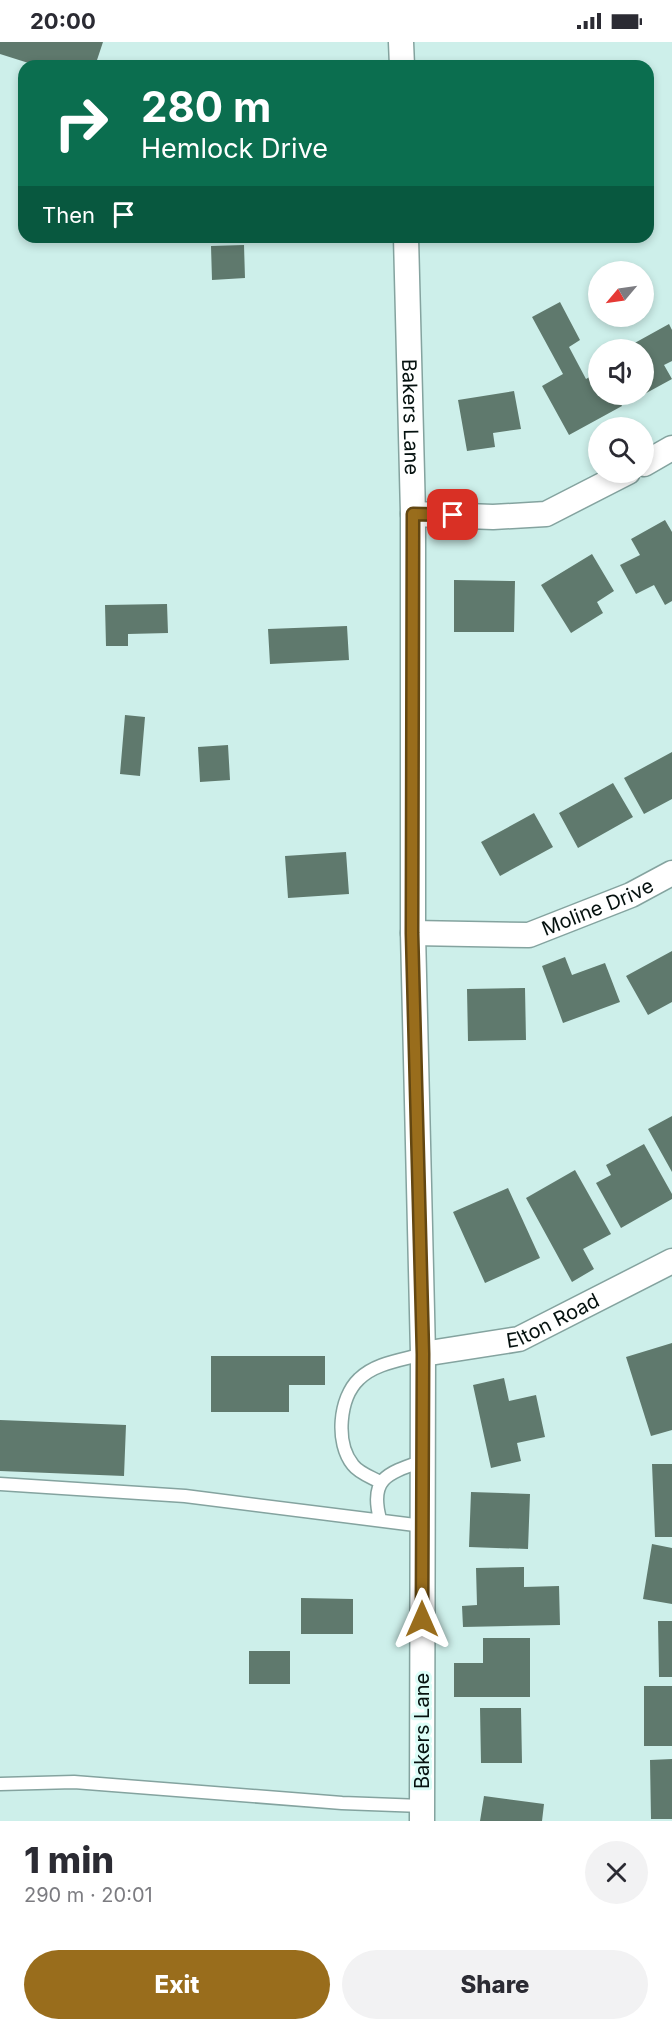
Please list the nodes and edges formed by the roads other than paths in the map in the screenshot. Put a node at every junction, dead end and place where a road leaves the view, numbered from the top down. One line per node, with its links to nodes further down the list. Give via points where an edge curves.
1 (401, 42): 2 (street)
2 (402, 60)
3 (406, 243): 7 (street, Bakers Lane)
4 (672, 447): 5 (street)
5 (654, 458)
6 (607, 483): 7 (street, via 546,514)
7 (413, 514): 9 (street, Bakers Lane)
8 (672, 873): 9 (street, Moline Drive, via 631,895 529,935)
9 (412, 933): 11 (street, Bakers Lane)
10 (672, 1261): 11 (street, Elton Road, via 519,1339)
11 (423, 1354): 12 (street, Bakers Lane); 13 (lane, via 378,1367 360,1377 348,1392 342,1418 344,1448 352,1464)
12 (423, 1461): 13 (lane, via 394,1471); 16 (street, Bakers Lane)
13 (380, 1482): 15 (lane, via 375,1501)
14 (0, 1484): 15 (lane, via 124,1490)
15 (380, 1519): 16 (lane)
16 (423, 1526): 18 (street, Bakers Lane)
17 (0, 1784): 18 (lane, via 74,1782 342,1803)
18 (422, 1814)

